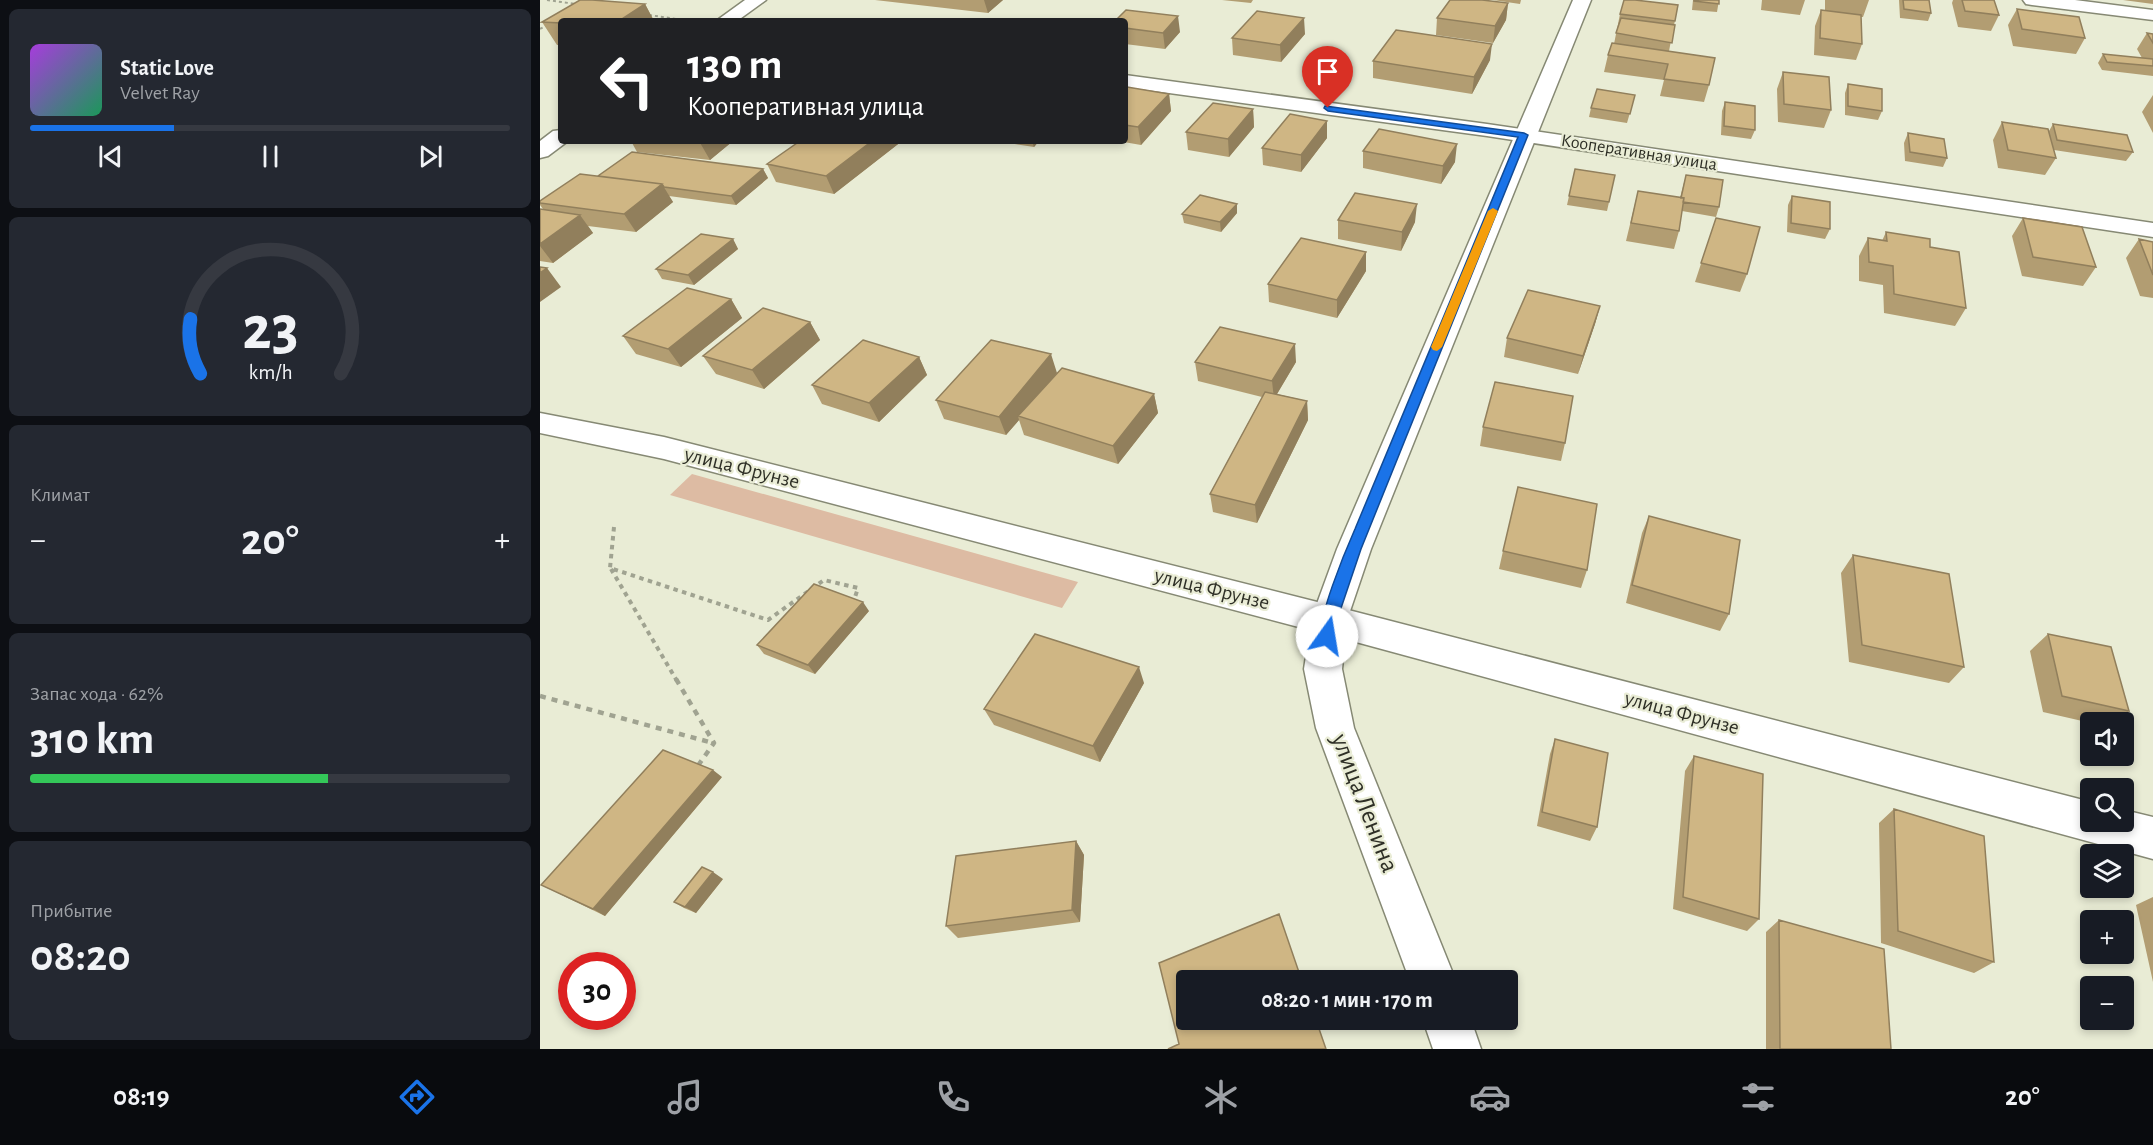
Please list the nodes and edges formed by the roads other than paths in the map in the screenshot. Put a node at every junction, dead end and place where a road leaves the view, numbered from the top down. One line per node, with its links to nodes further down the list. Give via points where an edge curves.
1 (757, 0): 5 (street)
2 (1582, 0): 7 (street, улица Ленина)
3 (2032, 0): 4 (street)
4 (2153, 15)
5 (730, 18)
6 (1128, 81): 7 (street, Кооперативная улица)
7 (1524, 135): 10 (street, Кооперативная улица); 12 (street, улица Ленина, via 1354,549)
8 (558, 138): 9 (street)
9 (540, 151)
10 (2153, 230)
11 (540, 423): 12 (street, улица Фрунзе, via 675,451)
12 (1329, 620): 13 (street, улица Фрунзе); 16 (street, улица Ленина, via 1323,669 1335,728)
13 (2080, 819)
14 (2130, 832): 15 (street, улица Фрунзе)
15 (2153, 838)
16 (1429, 970)
17 (1450, 1030): 18 (street)
18 (1457, 1049)

